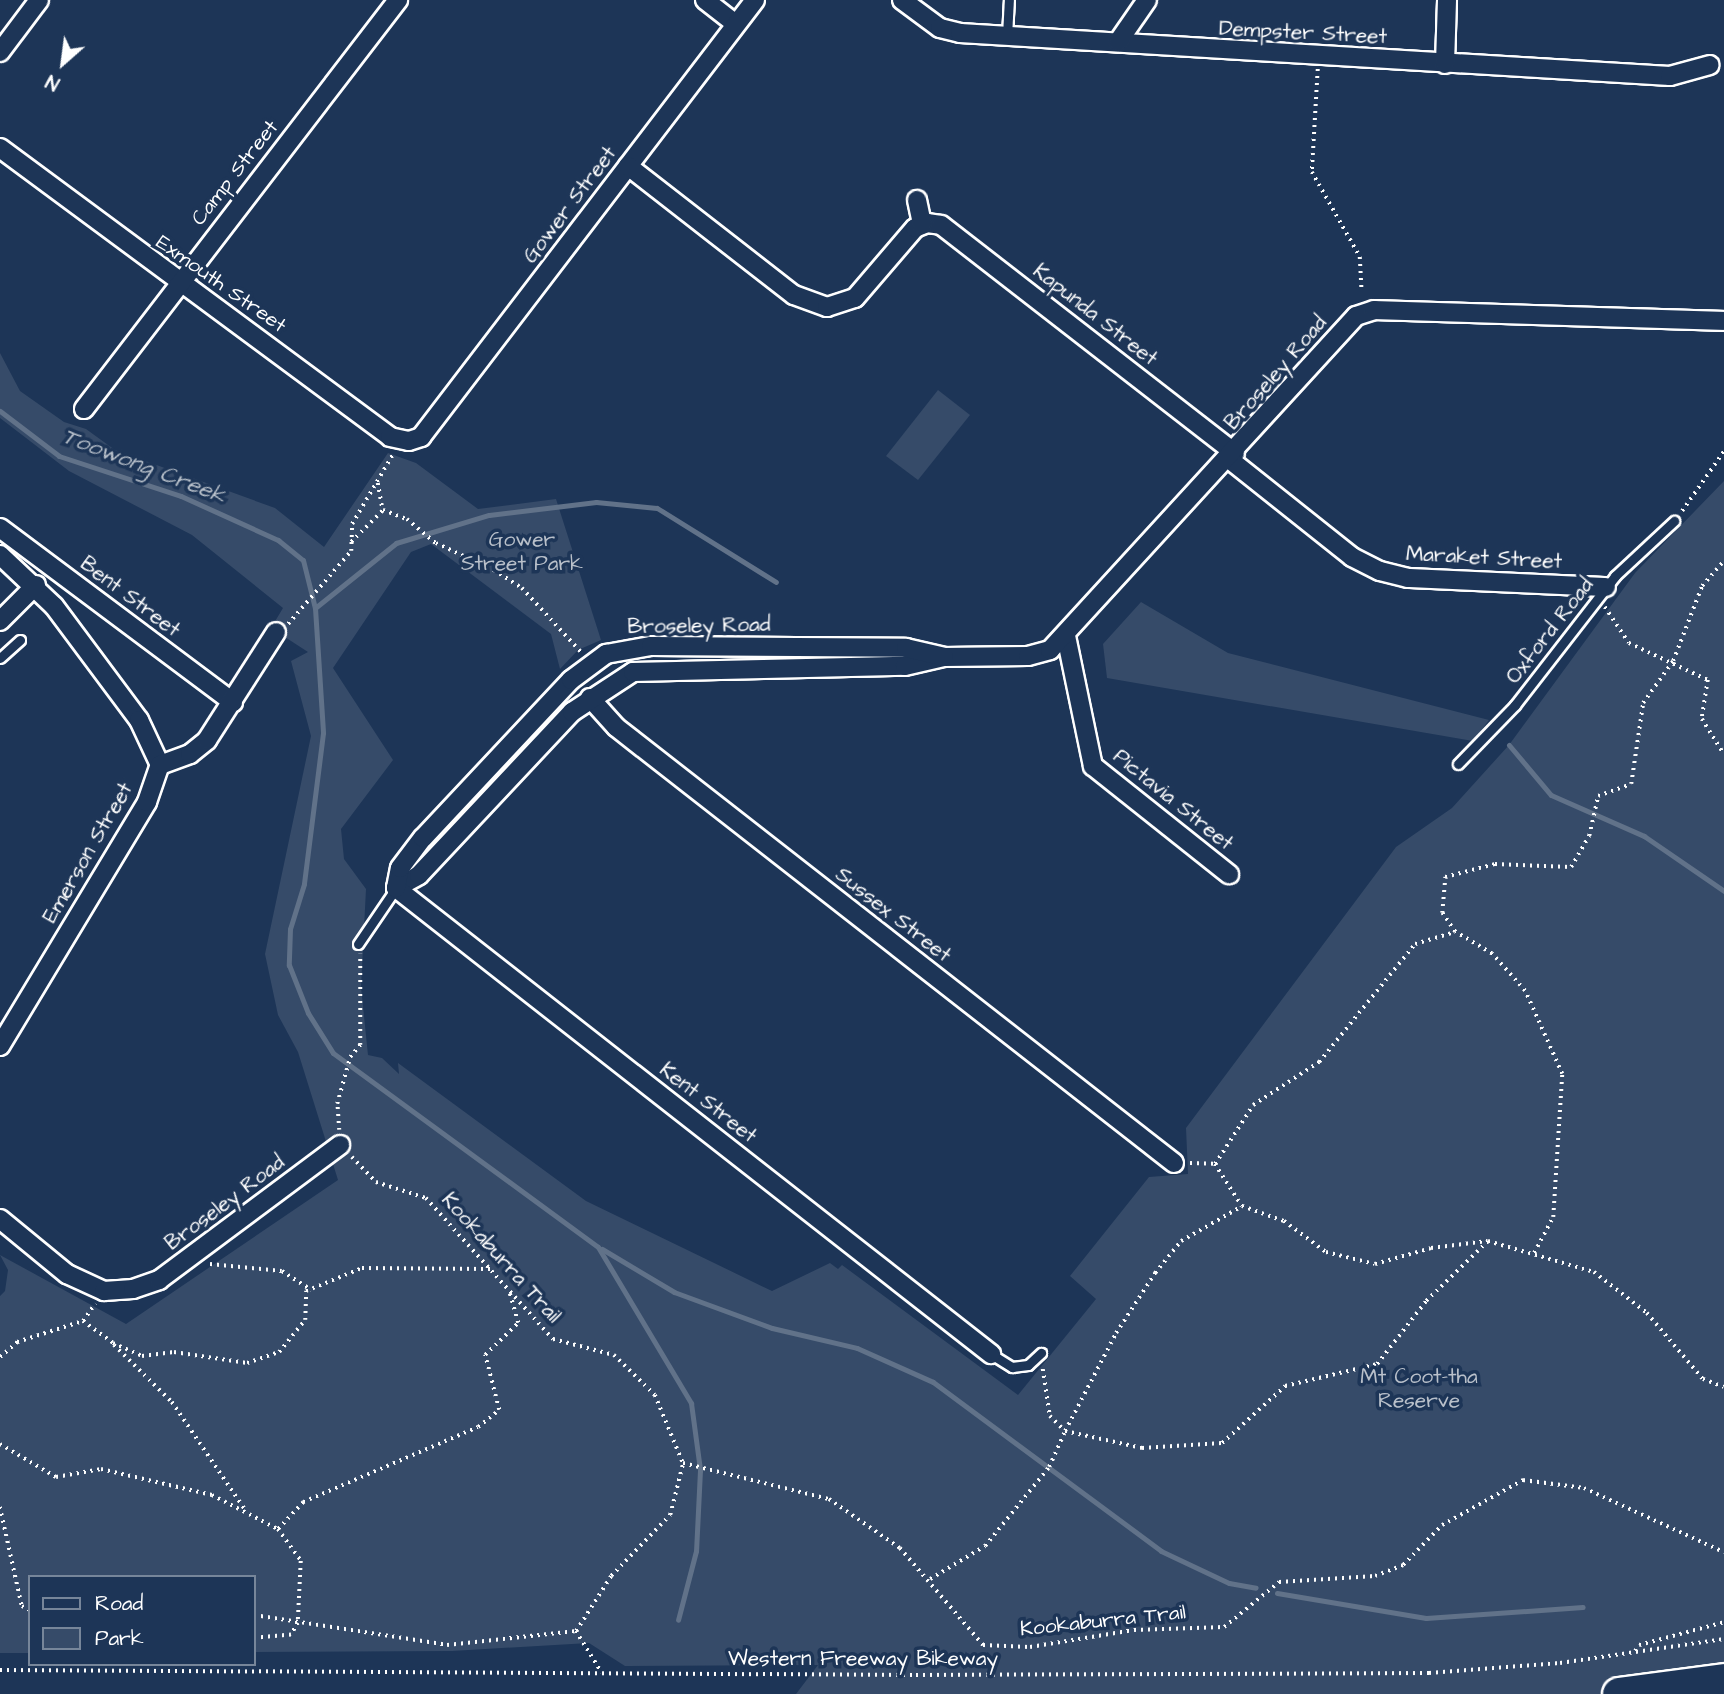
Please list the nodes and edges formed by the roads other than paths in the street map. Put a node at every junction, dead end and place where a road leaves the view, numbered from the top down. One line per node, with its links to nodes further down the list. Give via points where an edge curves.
1 (39, 0): 12 (street)
2 (398, 0): 19 (street, Camp Street)
3 (705, 0): 9 (street)
4 (755, 0): 9 (street, Gower Street)
5 (902, 0): 10 (street, Dempster Street, via 947,31)
6 (1009, 0): 10 (lane)
7 (1147, 0): 11 (street)
8 (1447, 0): 13 (street)
9 (736, 24): 16 (street, Gower Street)
10 (1007, 36): 11 (street, Dempster Street)
11 (1118, 42): 13 (street, Dempster Street)
12 (0, 51)
13 (1445, 64): 14 (street, Dempster Street, via 1670,76)
14 (1710, 65)
15 (0, 148): 19 (street, Exmouth Street)
16 (628, 166): 18 (street, via 794,295 827,307 855,298 906,236); 22 (street, Gower Street)
17 (917, 200): 18 (street)
18 (922, 224): 23 (street, Kapunda Street, via 937,224 953,232)
19 (181, 282): 21 (street, Camp Street); 22 (street, Exmouth Street, via 390,437 402,441)
20 (1724, 321): 23 (street, Broseley Road, via 1374,310 1356,316)
21 (84, 409)
22 (421, 437)
23 (1232, 456): 28 (street, Maraket Street, via 1352,557 1380,572 1408,578); 31 (street, Broseley Road)
24 (1674, 521): 28 (lane, Oxford Road)
25 (0, 528): 36 (street, Bent Street)
26 (0, 555): 27 (street)
27 (36, 585): 29 (street); 38 (street, via 139,720)
28 (1602, 591): 37 (lane, Oxford Road, via 1516,705)
29 (0, 621)
30 (275, 632): 36 (street)
31 (1066, 636): 33 (street, Broseley Road, via 1035,655); 39 (street, Pictavia Street, via 1078,674 1093,765)
32 (20, 640): 34 (lane)
33 (944, 657): 35 (street, Broseley Road, via 905,666 639,670); 40 (street, Broseley Road, via 906,648 651,646 613,652 591,662 423,838 400,868)
34 (0, 658)
35 (590, 698): 40 (street, Broseley Road, via 419,875); 44 (street, Sussex Street, via 617,727)
36 (233, 702): 38 (street, via 202,746)
37 (1458, 764)
38 (160, 765): 42 (street, Emerson Street, via 147,802)
39 (1229, 874)
40 (396, 888): 41 (lane, Broseley Road); 47 (street, Kent Street)
41 (359, 941)
42 (0, 1046)
43 (340, 1145): 45 (street, Broseley Road, via 159,1280 133,1290 104,1291 67,1274)
44 (1174, 1163)
45 (0, 1219)
46 (1041, 1353): 47 (lane, via 1028,1365 1012,1367)
47 (991, 1354)
48 (1724, 1680): 49 (highway)
49 (1619, 1694)

